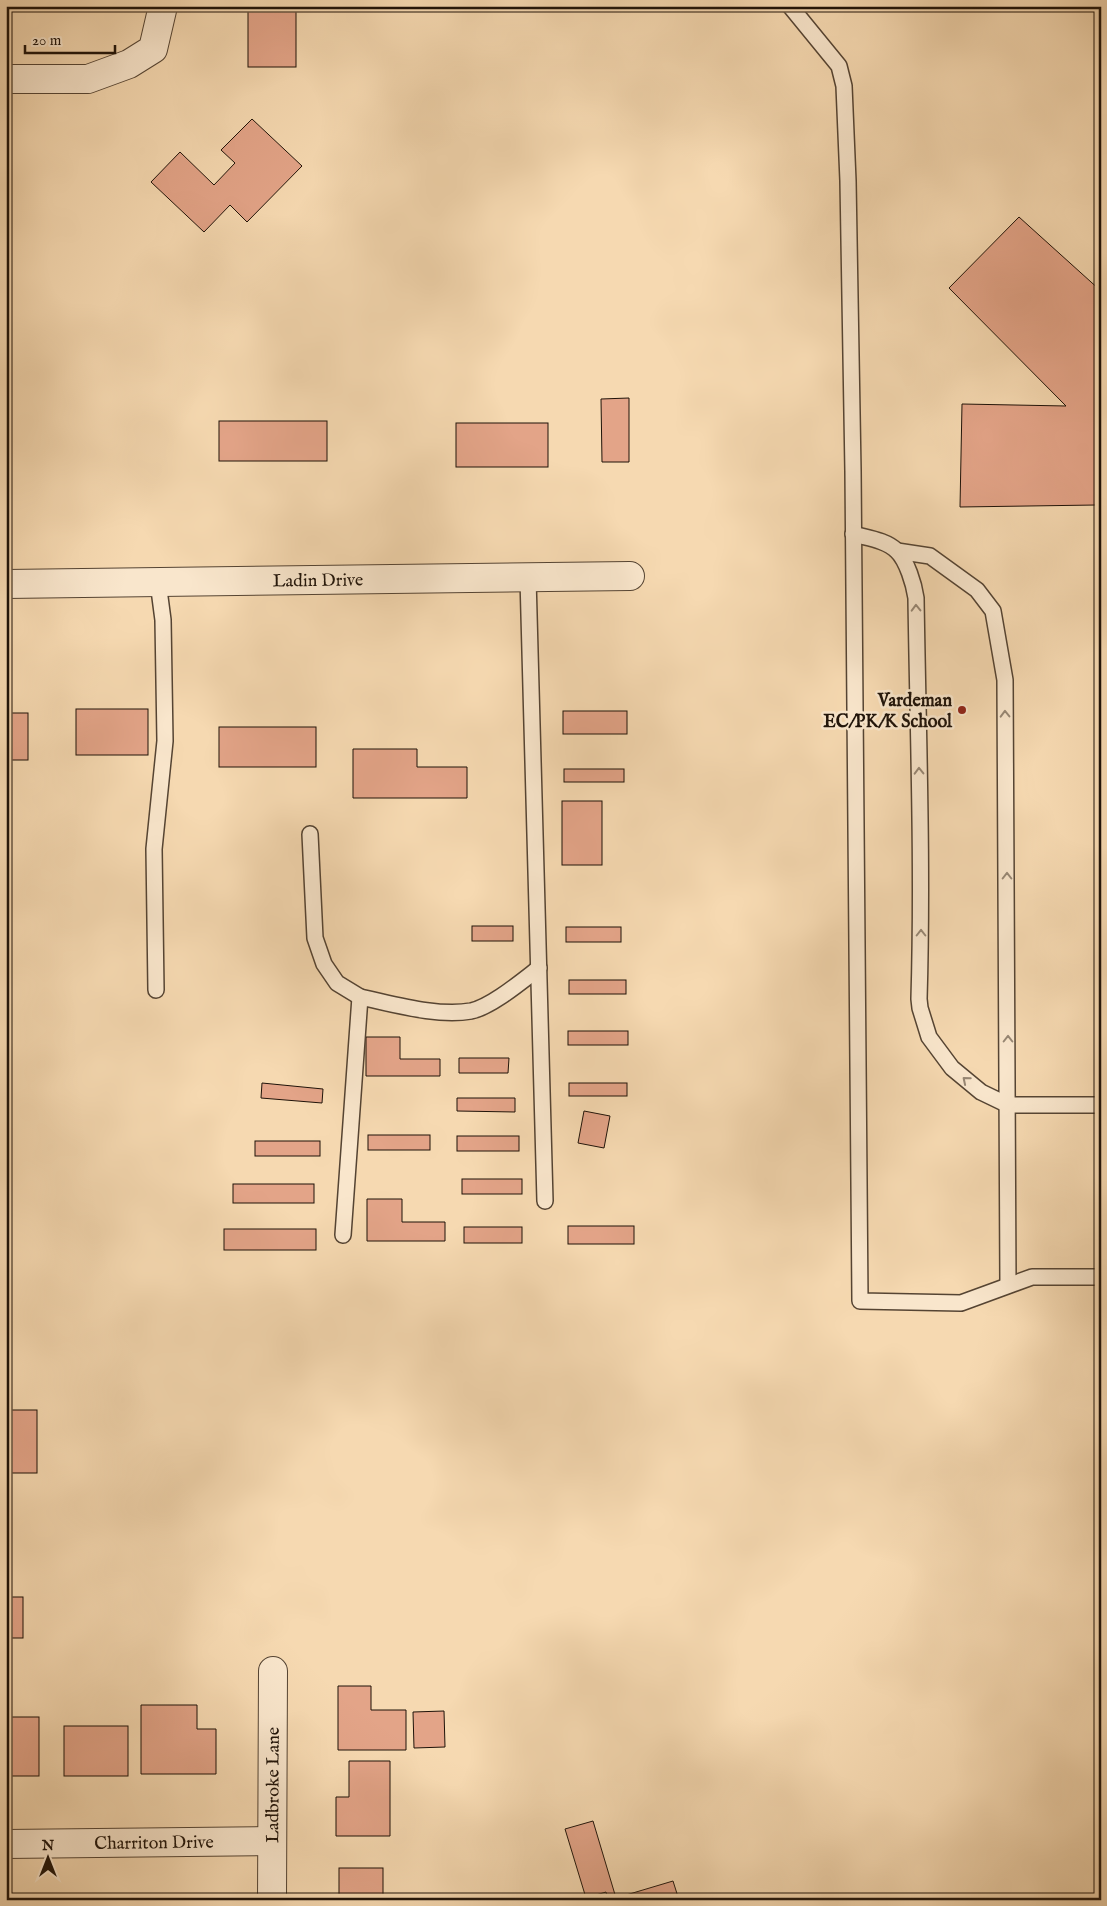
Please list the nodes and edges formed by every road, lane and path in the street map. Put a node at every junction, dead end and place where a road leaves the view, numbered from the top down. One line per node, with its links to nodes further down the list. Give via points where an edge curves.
1 (163, 6): 3 (street, via 153,49 129,64 88,79)
2 (790, 6): 4 (lane, via 839,66 844,86)
3 (6, 80)
4 (853, 534): 5 (lane, via 881,542); 19 (lane, via 860,1302 961,1303)
5 (897, 552): 14 (lane, one-way to 5, via 981,1092 952,1068 929,1037 920,1008 916,598 913,580); 14 (lane, one-way to 5, via 1005,680 992,611 977,590 930,556)
6 (630, 576): 7 (street, Ladin Drive)
7 (528, 578): 8 (street, Ladin Drive); 11 (lane)
8 (158, 582): 9 (street, Ladin Drive); 12 (lane, via 163,620 165,742 154,849)
9 (6, 584)
10 (310, 834): 13 (lane, via 315,938 324,964 337,983)
11 (539, 968): 13 (lane, via 503,995 472,1011 440,1012); 16 (lane)
12 (156, 990)
13 (360, 997): 17 (lane)
14 (1008, 1105): 15 (lane); 19 (lane)
15 (1101, 1105)
16 (545, 1201)
17 (343, 1235)
18 (1101, 1277): 19 (lane, via 1032,1277)
19 (1008, 1286)
20 (273, 1671): 21 (street, Ladbroke Lane)
21 (271, 1841): 22 (street, Charriton Drive); 23 (street, Ladbroke Lane)
22 (6, 1844)
23 (272, 1900)

